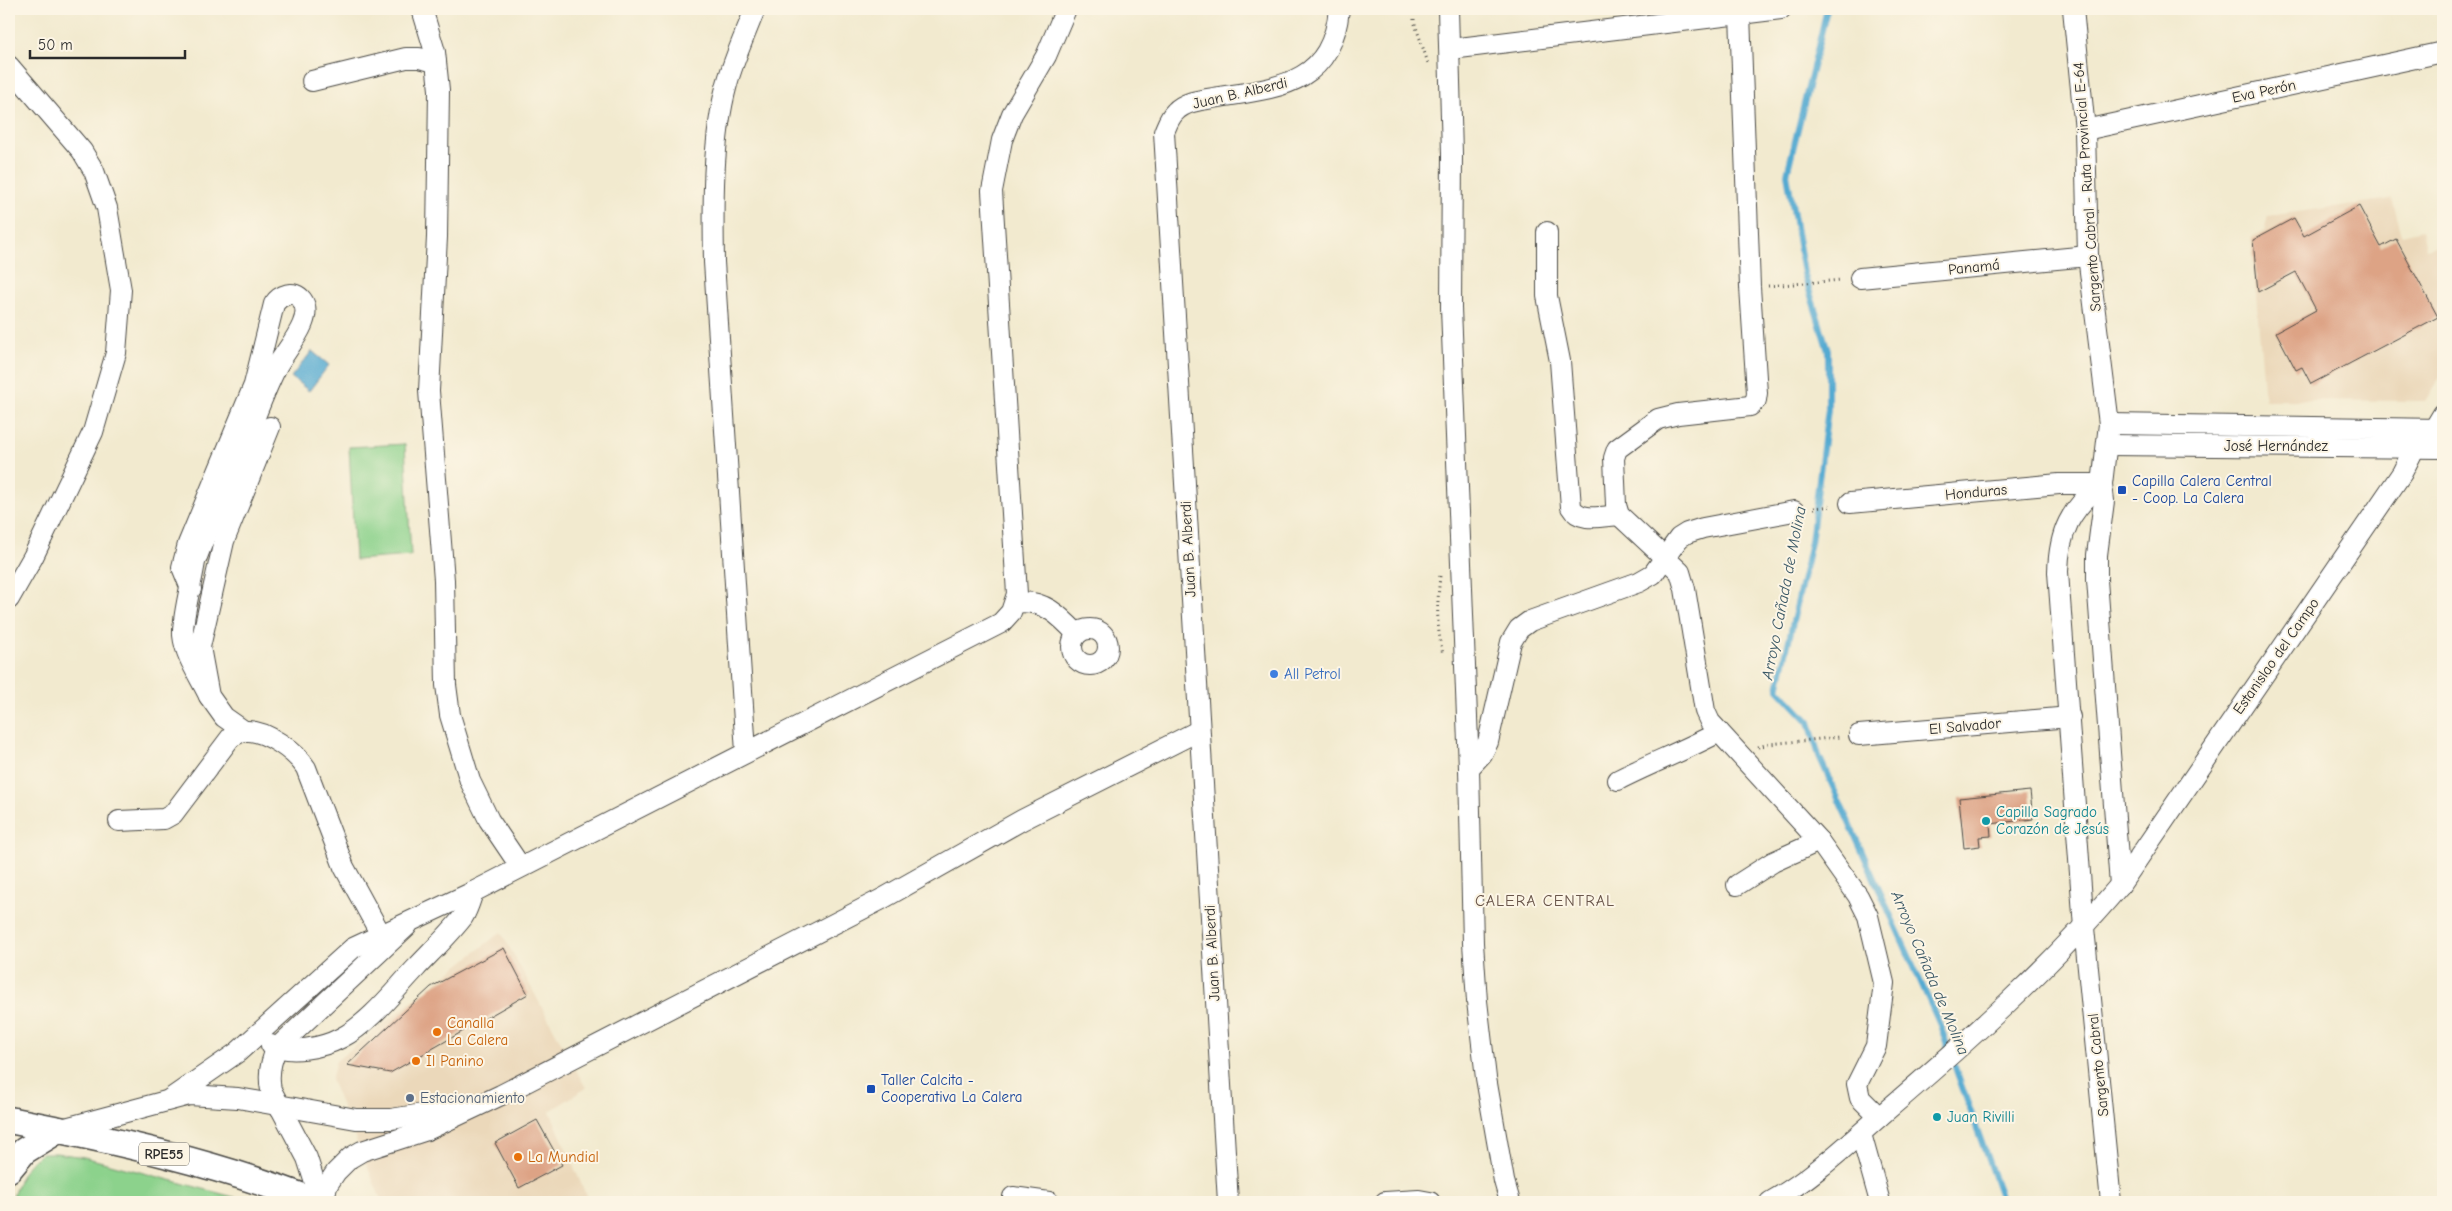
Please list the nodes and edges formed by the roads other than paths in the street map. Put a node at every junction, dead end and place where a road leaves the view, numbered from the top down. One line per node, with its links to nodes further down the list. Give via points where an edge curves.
1 (422, 9): 11 (street)
2 (755, 9): 38 (street, via 727,84 720,124 713,218)
3 (1066, 9): 30 (street, via 1046,56 1012,114 1002,140 992,191)
4 (1339, 9): 34 (street, Juan B. Alberdi, via 1334,35 1325,53 1298,79 1273,88 1189,103 1176,111 1164,132)
5 (1448, 9): 9 (street)
6 (1781, 9): 8 (street)
7 (2073, 9): 14 (street, Sargento Cabral - Ruta Provincial E-64)
8 (1740, 14): 9 (street); 26 (street, via 1756,400 1750,406 1658,419 1617,449 1614,458)
9 (1451, 49): 39 (street, via 1451,308)
10 (2443, 52): 14 (street, Eva Perón)
11 (436, 62): 13 (street, via 406,58); 43 (street, via 439,90 437,237 429,391 444,580 446,686 452,723 470,781 489,820)
12 (9, 66): 29 (street, via 82,151 94,171 106,208 121,290 116,352 94,432)
13 (312, 81)
14 (2085, 130): 16 (street, Sargento Cabral - Ruta Provincial E-64)
15 (1547, 232): 26 (street, via 1546,296 1560,361 1571,506 1575,514 1582,517)
16 (2088, 256): 17 (street, Panamá); 18 (street, Sargento Cabral - Ruta Provincial E-64)
17 (1852, 279)
18 (2109, 424): 20 (street, José Hernández); 21 (street, Sargento Cabral - Ruta Provincial E-64)
19 (270, 427): 32 (street, via 224,541 216,572 200,647)
20 (2441, 438): 22 (street, Estanislao del Campo)
21 (2108, 445): 22 (street, José Hernández); 23 (street, Sargento Cabral - Ruta Provincial E-64)
22 (2415, 447): 45 (street, Estanislao del Campo, via 2402,473)
23 (2102, 484): 24 (street, Honduras, via 2059,484); 33 (street, via 2084,498 2072,515 2059,548 2058,572); 45 (street, Sargento Cabral - Ruta Provincial E-64, via 2104,501 2097,580)
24 (1850, 503)
25 (1794, 511): 27 (street, via 1703,528 1679,538)
26 (1619, 515): 27 (street)
27 (1665, 556): 36 (street, via 1680,572 1686,589 1705,711); 39 (street, via 1653,574 1639,582 1530,621 1519,629 1510,642 1488,742)
28 (191, 589): 28 (street, via 195,562 203,541 276,367 305,320 302,300 295,295 286,294 274,304 254,385 188,544 182,567); 32 (street, via 183,634 185,646)
29 (9, 599)
30 (1015, 603): 31 (street, via 1026,601 1043,605); 38 (street, via 1001,623)
31 (1077, 634)
32 (209, 696): 35 (street, via 224,717)
33 (2070, 717): 37 (street, El Salvador); 48 (street)
34 (1198, 730): 54 (street, via 1022,820 874,903); 66 (street, Juan B. Alberdi)
35 (244, 731): 41 (street, via 231,737 173,814 164,819); 49 (street, via 255,732 299,756 344,867)
36 (1719, 732): 40 (street); 42 (street)
37 (1859, 735)
38 (746, 752): 43 (street)
39 (1469, 768): 69 (street, via 1476,1001 1486,1078)
40 (1618, 780)
41 (119, 821)
42 (1819, 841): 44 (street, via 1773,862); 55 (street, via 1858,896 1868,916 1878,953 1884,983 1876,1046 1857,1084 1860,1098)
43 (520, 866): 46 (street)
44 (1737, 885)
45 (2120, 885): 48 (street, Estanislao del Campo)
46 (472, 892): 47 (street); 51 (street, via 469,907 453,928 360,1024 342,1038 327,1044 302,1049)
47 (414, 919): 49 (street); 51 (street)
48 (2084, 928): 55 (street, Estanislao del Campo, via 1975,1034); 72 (street, Sargento Cabral)
49 (380, 933): 50 (street, via 353,948)
50 (253, 1038): 51 (street); 52 (street)
51 (276, 1048): 53 (street, via 271,1059 269,1080)
52 (170, 1100): 53 (street, via 206,1094); 57 (street)
53 (279, 1104): 54 (street, via 332,1116 375,1119); 64 (street, via 307,1158)
54 (475, 1106): 64 (street, via 427,1130 374,1146 350,1158 328,1184)
55 (1878, 1118): 58 (street, Estanislao del Campo)
56 (9, 1120): 57 (main road, RPE55)
57 (58, 1130): 59 (main road, via 24,1151); 60 (main road, RPE55, via 167,1154)
58 (1861, 1134): 70 (street, Estanislao del Campo, via 1796,1188); 71 (street)
59 (9, 1169)
60 (239, 1175): 62 (main road, via 261,1199); 63 (main road, RPE55)
61 (1013, 1197): 65 (street)
62 (270, 1202)
63 (316, 1202)
64 (322, 1202)
65 (1049, 1202)
66 (1228, 1202)
67 (1385, 1202): 68 (street)
68 (1430, 1202)
69 (1510, 1202)
70 (1770, 1202)
71 (1880, 1202)
72 (2111, 1202)

